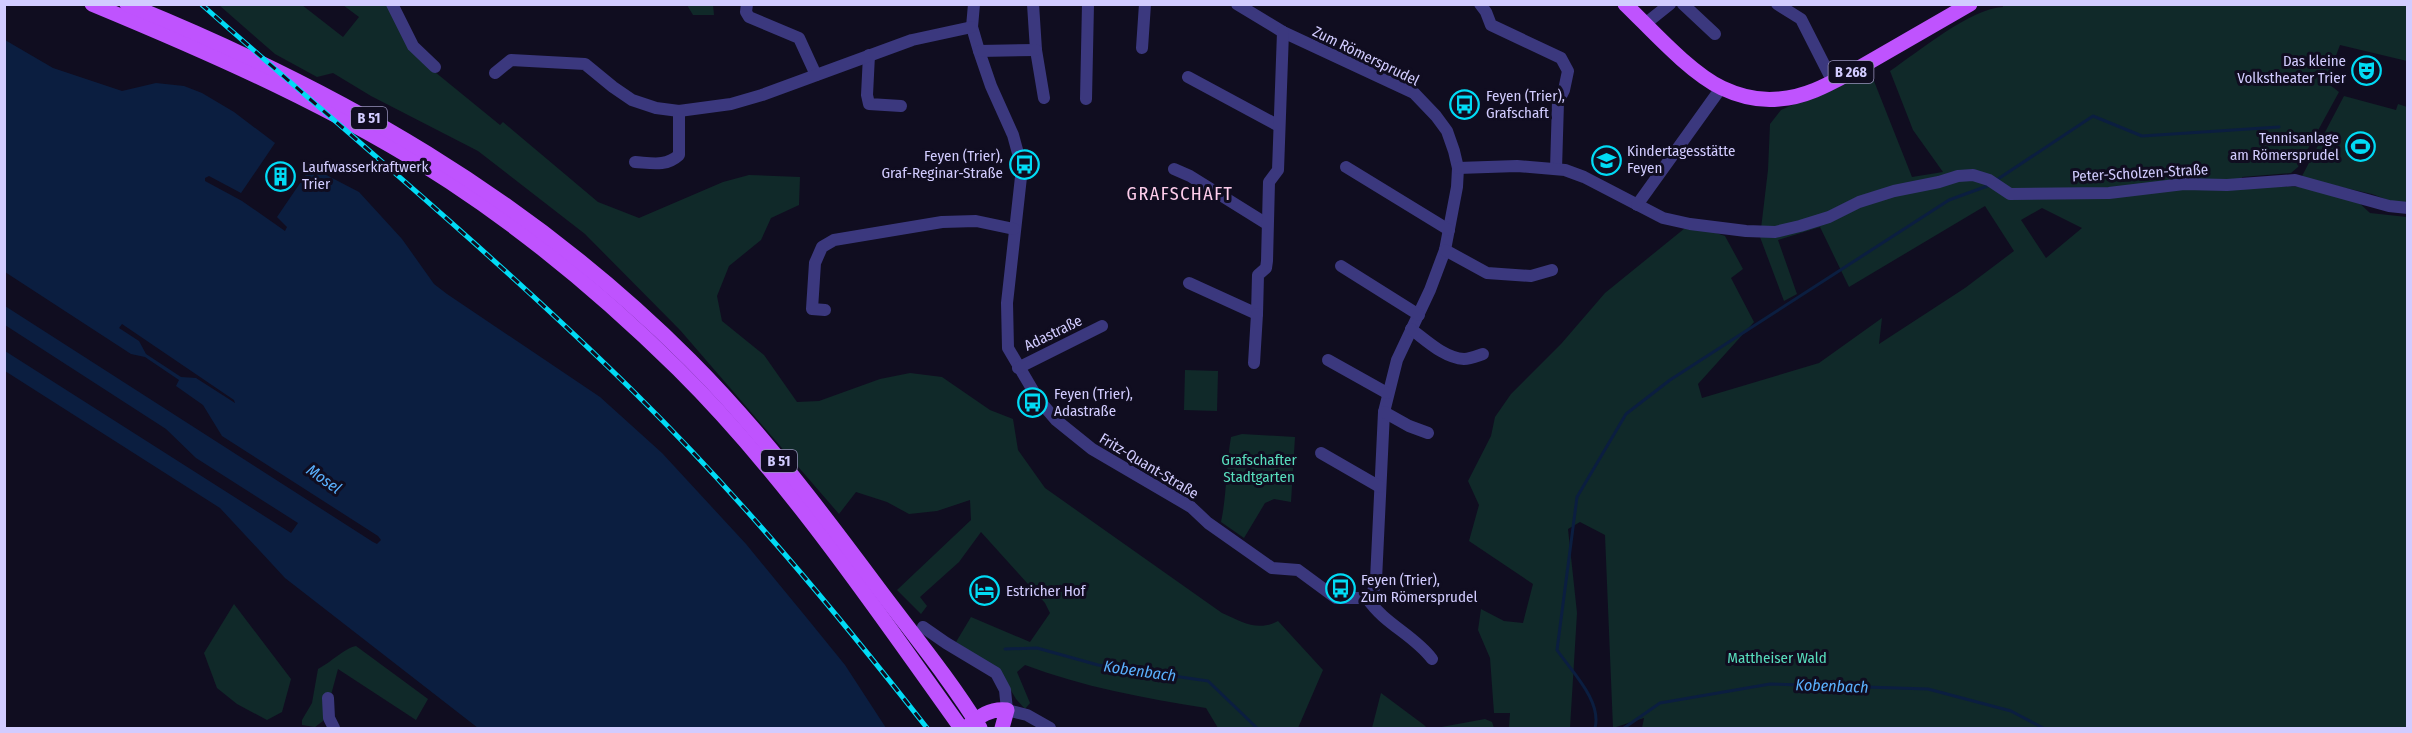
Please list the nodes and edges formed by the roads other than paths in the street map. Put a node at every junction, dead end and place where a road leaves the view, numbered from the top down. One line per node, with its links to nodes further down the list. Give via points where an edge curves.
1 (92, 4): 18 (main road, B 51)
2 (127, 4): 18 (main road, B 51)
3 (392, 4): 25 (street, via 412,46)
4 (747, 4): 27 (street, via 749,17 799,38)
5 (974, 4): 17 (street, Fritz-Quant-Straße)
6 (1033, 4): 22 (street)
7 (1088, 4): 32 (street)
8 (1145, 4): 21 (street)
9 (1237, 4): 19 (street, Zum Römersprudel)
10 (1625, 4): 16 (main road, B 268)
11 (1670, 4): 16 (street)
12 (1683, 4): 20 (street)
13 (1777, 4): 29 (street, via 1801,19)
14 (1970, 4): 29 (main road, B 268)
15 (1483, 8): 40 (street, via 1491,25 1561,58 1568,71 1558,102)
16 (1645, 24): 30 (main road, B 268)
17 (972, 27): 23 (street, Fritz-Quant-Straße); 24 (street, via 912,40)
18 (174, 31): 69 (main road, B 51, via 389,145 543,241 680,371 749,447)
19 (1283, 32): 35 (street); 38 (street, Zum Römersprudel, via 1414,93 1447,131)
20 (1714, 34)
21 (1142, 48)
22 (1036, 50): 23 (street); 31 (street)
23 (979, 51): 44 (street, Fritz-Quant-Straße, via 1022,168)
24 (869, 55): 27 (street); 33 (street, via 869,104)
25 (435, 67)
26 (495, 73): 34 (street, via 511,60 585,64 632,100)
27 (816, 75): 34 (street, via 731,104)
28 (1188, 77): 35 (street)
29 (1833, 82): 30 (main road, B 268, via 1807,94 1780,99 1755,99)
30 (1721, 88): 41 (street)
31 (1044, 98)
32 (1086, 99)
33 (901, 106)
34 (680, 111): 36 (street, via 679,155 665,163)
35 (1279, 126): 43 (street, via 1278,170 1269,182)
36 (635, 162)
37 (1346, 167): 45 (street)
38 (1458, 168): 40 (street, Peter-Scholzen-Straße); 45 (street, Zum Römersprudel)
39 (1174, 169): 43 (street)
40 (1556, 169): 41 (street, Peter-Scholzen-Straße, via 1584,177)
41 (1637, 205): 42 (street, Peter-Scholzen-Straße, via 1663,218 1690,224 1775,232 1829,217 1894,191 1973,176 1989,180 2010,194 2109,193 2184,184 2295,180)
42 (2408, 208)
43 (1267, 224): 51 (street, via 1267,261 1258,275)
44 (1014, 229): 50 (street, via 976,221 942,222 834,240 822,247 815,263 813,309); 58 (street, Fritz-Quant-Straße, via 1007,303 1008,348)
45 (1449, 230): 46 (street, Zum Römersprudel)
46 (1445, 250): 48 (street, via 1487,273 1532,276); 52 (street, Zum Römersprudel)
47 (1341, 266): 52 (street)
48 (1552, 270)
49 (1189, 283): 51 (street)
50 (825, 310)
51 (1257, 314): 57 (street)
52 (1419, 315): 54 (street, Zum Römersprudel)
53 (1102, 326): 58 (street, Adastraße)
54 (1412, 329): 55 (street, via 1458,358); 59 (street, Zum Römersprudel, via 1396,360)
55 (1483, 354)
56 (1328, 360): 59 (street)
57 (1254, 363)
58 (1018, 368): 64 (street, Fritz-Quant-Straße, via 1056,420 1092,449 1191,507 1272,568 1298,570 1336,598)
59 (1387, 393): 60 (street, Zum Römersprudel)
60 (1384, 412): 61 (street); 63 (street, Zum Römersprudel)
61 (1428, 433)
62 (1321, 453): 63 (street)
63 (1380, 487): 64 (street, Zum Römersprudel, via 1376,580)
64 (1367, 598): 66 (street, via 1377,612)
65 (923, 627): 68 (street, via 996,673 1005,690)
66 (1432, 658)
67 (328, 698): 70 (street)
68 (1005, 716): 69 (main road); 71 (street, via 1037,720)
69 (972, 727)
70 (334, 729)
71 (1050, 729)

